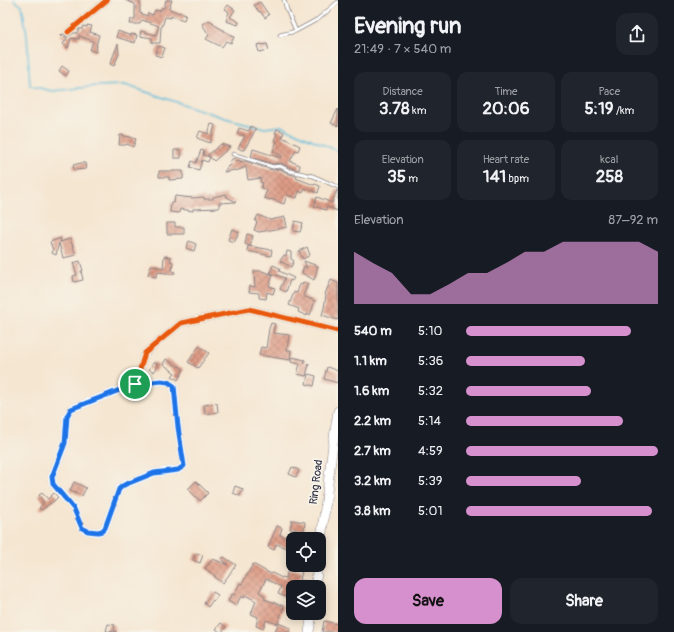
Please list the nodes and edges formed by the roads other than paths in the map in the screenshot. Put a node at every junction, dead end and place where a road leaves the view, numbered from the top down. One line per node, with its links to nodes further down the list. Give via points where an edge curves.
1 (108, 0): 5 (street)
2 (284, 0): 4 (lane)
3 (338, 2): 4 (lane, via 318,19)
4 (296, 31): 6 (lane)
5 (68, 32)
6 (280, 35)
7 (233, 154): 8 (lane, via 313,176)
8 (338, 187)
9 (338, 331): 10 (street, via 249,309 181,322 145,353)
10 (135, 384): 10 (street, via 71,409 67,416 65,443 52,477 53,484 74,509 82,528 88,531 98,532 105,528 119,489 124,485 154,473 178,470 184,466 174,386 161,381)
11 (338, 411): 12 (main road, Ring Road)
12 (322, 532)
13 (311, 620): 14 (main road)
14 (310, 632)

